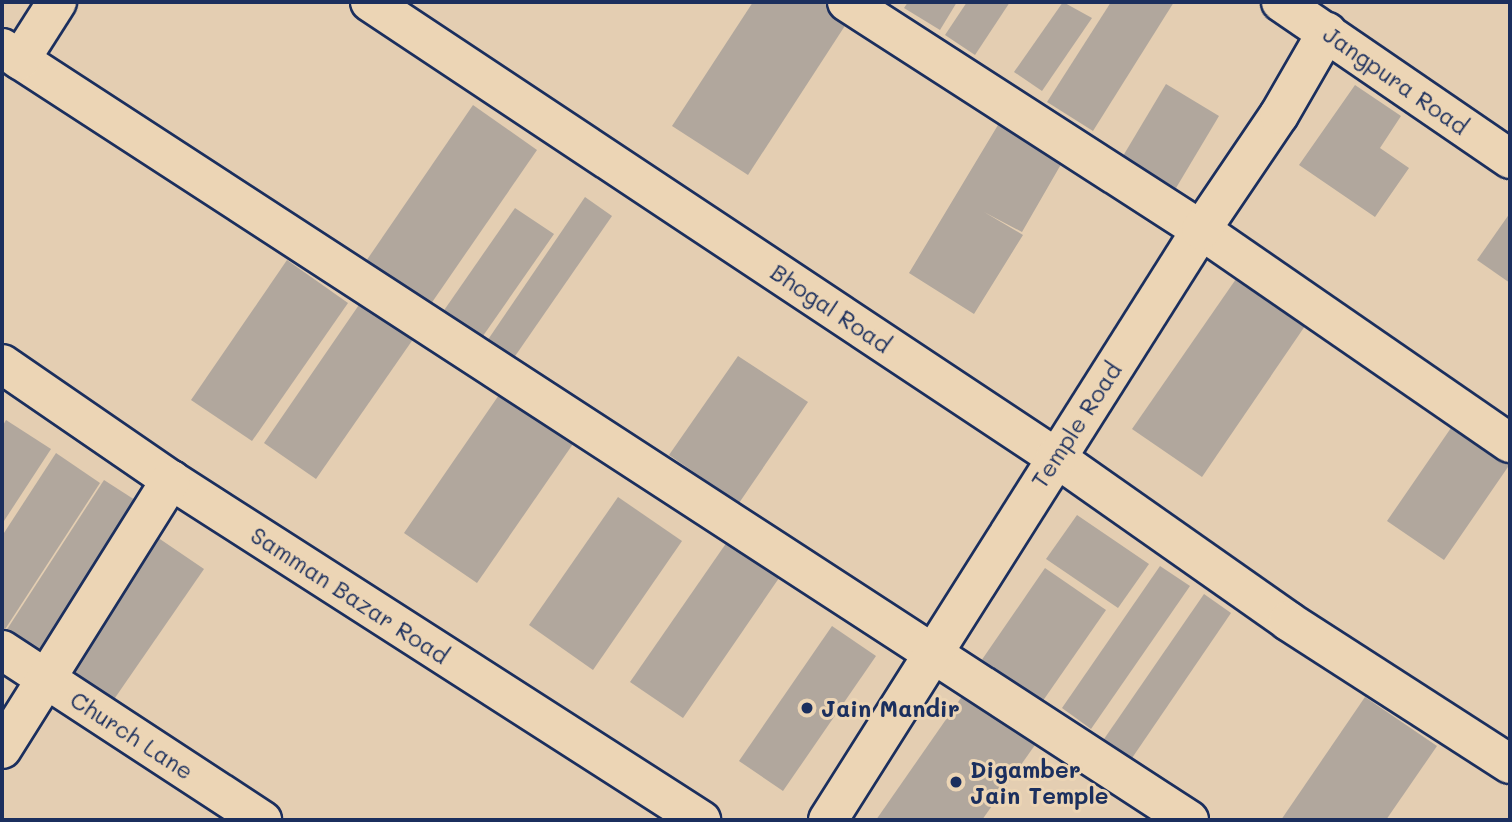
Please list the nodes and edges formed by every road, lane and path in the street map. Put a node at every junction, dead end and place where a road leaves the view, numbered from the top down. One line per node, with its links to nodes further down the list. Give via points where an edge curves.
1 (57, 2): 6 (street)
2 (370, 2): 11 (street, Bhogal Road)
3 (846, 2): 8 (street)
4 (1281, 2): 5 (street, Jangpura Road)
5 (1327, 32): 7 (street, Jangpura Road); 8 (street, Temple Road, via 1279,115)
6 (11, 54): 14 (street)
7 (1510, 159)
8 (1201, 230): 10 (street); 11 (street, Temple Road)
9 (2, 364): 12 (street, Samman Bazar Road)
10 (1510, 443)
11 (1055, 457): 14 (street, Temple Road); 17 (street, Bhogal Road, via 1288,621)
12 (171, 480): 15 (street); 19 (street, Samman Bazar Road)
13 (2, 650): 15 (street, Church Lane)
14 (931, 653): 20 (street, Temple Road); 21 (street)
15 (43, 677): 16 (street); 18 (street, Church Lane)
16 (2, 749)
17 (1510, 764)
18 (262, 820)
19 (701, 820)
20 (828, 820)
21 (1189, 820)

